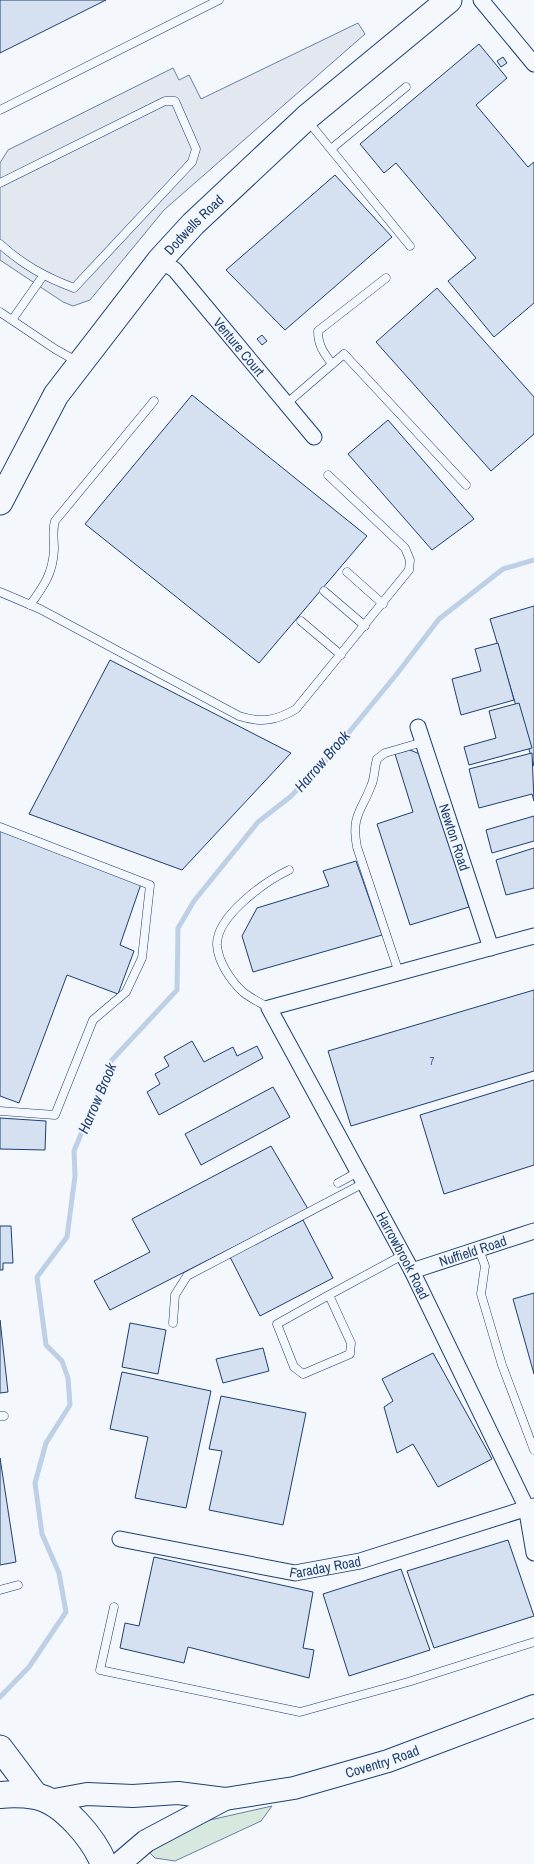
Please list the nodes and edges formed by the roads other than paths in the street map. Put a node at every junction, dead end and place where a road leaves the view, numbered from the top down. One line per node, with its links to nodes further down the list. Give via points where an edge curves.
1 (219, 0): 6 (lane)
2 (449, 0): 7 (main road, Dodwells Road)
3 (481, 0): 4 (street)
4 (534, 64)
5 (406, 87): 8 (lane)
6 (0, 110)
7 (306, 118): 8 (lane); 12 (main road, Dodwells Road, via 193,224)
8 (331, 149): 11 (lane)
9 (0, 183): 13 (lane, via 164,101 175,101 196,149 192,162 74,288)
10 (0, 244): 13 (lane)
11 (410, 246)
12 (160, 260): 17 (main road, Dodwells Road); 20 (street, Venture Court, via 175,270)
13 (43, 276): 16 (lane)
14 (386, 278): 18 (lane, via 318,331 318,342)
15 (0, 312): 16 (lane)
16 (12, 320): 17 (lane, via 54,350)
17 (80, 363): 24 (main road, Dodwells Road, via 56,395)
18 (332, 364): 20 (lane); 23 (lane, via 344,354)
19 (154, 401): 29 (lane, via 54,521 53,564 47,583)
20 (286, 404): 21 (street, Venture Court)
21 (314, 437)
22 (328, 475): 28 (lane, via 405,548 410,560 409,570)
23 (466, 485)
24 (0, 502)
25 (347, 572): 28 (lane)
26 (324, 591): 31 (lane)
27 (0, 592): 29 (lane)
28 (383, 604): 31 (lane)
29 (30, 605): 32 (lane, via 239,716 265,722 281,719 296,709)
30 (302, 621): 32 (lane)
31 (365, 626): 32 (lane)
32 (341, 655)
33 (420, 735): 37 (street, Newton Road); 38 (lane, via 377,759 372,785 354,829)
34 (0, 827): 40 (lane, via 150,886 142,958 126,992 93,1020 55,1115)
35 (289, 870): 39 (lane, via 252,892 222,929 217,943 218,954 228,976 243,993)
36 (534, 936): 37 (street)
37 (491, 948): 38 (street)
38 (399, 973): 39 (street)
39 (269, 1008): 41 (street, Harrowbrook Road)
40 (0, 1111)
41 (361, 1177): 42 (lane); 45 (street, Harrowbrook Road); 48 (lane, via 187,1276 175,1295)
42 (338, 1183)
43 (534, 1231): 44 (street, Nuffield Road)
44 (479, 1249): 46 (street, Nuffield Road); 49 (lane, via 485,1266 482,1294 502,1365)
45 (403, 1255): 46 (street, Harrowbrook Road); 47 (lane)
46 (412, 1271): 50 (street, Harrowbrook Road)
47 (329, 1295): 47 (lane, via 352,1343 350,1354 303,1374 294,1367 277,1324)
48 (174, 1323)
49 (534, 1450)
50 (530, 1507): 51 (street, Harrowbrook Road); 52 (street, Faraday Road, via 360,1561 295,1573); 53 (street, Harrowbrook Road)
51 (534, 1523)
52 (120, 1539)
53 (534, 1552)
54 (18, 1585): 55 (lane)
55 (0, 1590)
56 (114, 1607): 57 (lane, via 100,1670 300,1712)
57 (534, 1642)
58 (534, 1706): 62 (main road, Coventry Road, via 388,1761 317,1783)
59 (0, 1748): 61 (main road)
60 (0, 1795): 61 (highway)
61 (42, 1798): 62 (main road, Coventry Road, via 178,1793); 63 (highway, via 72,1818 85,1832)
62 (224, 1799): 64 (main road, Coventry Road, via 146,1841)
63 (104, 1864)
64 (119, 1864)

